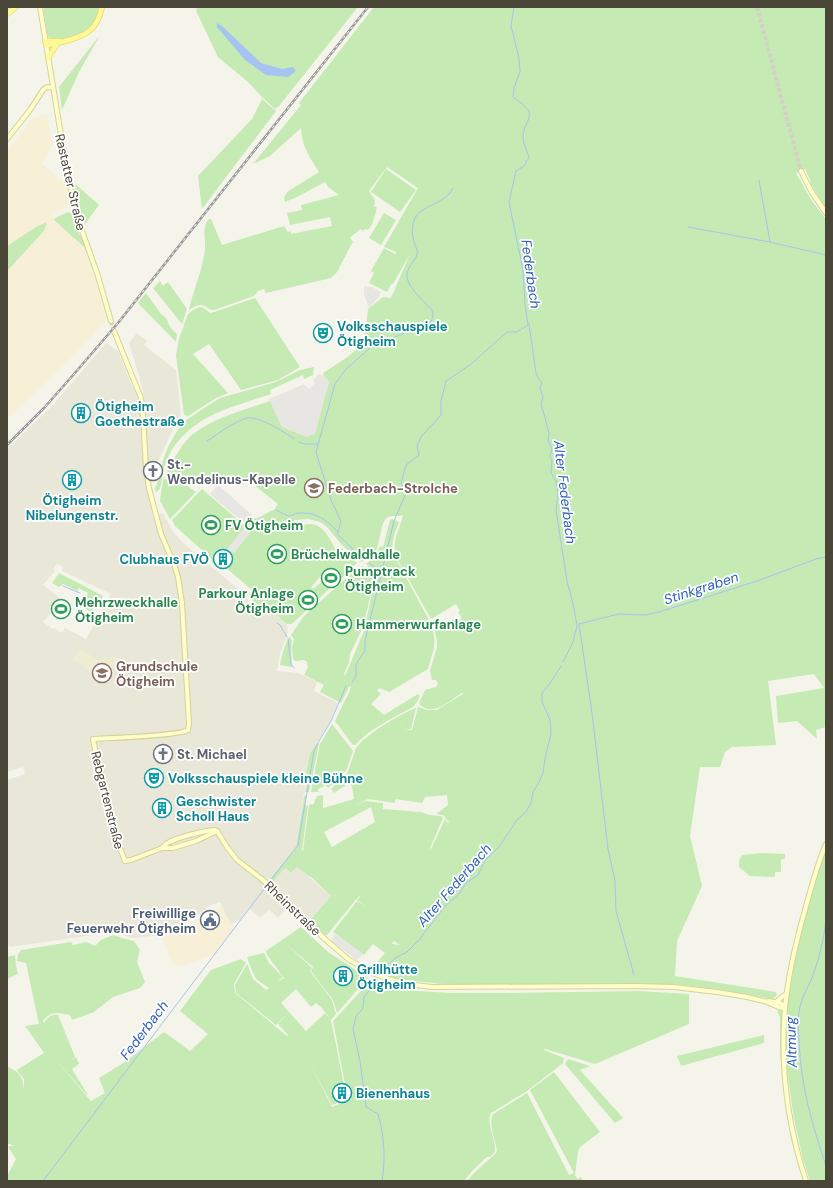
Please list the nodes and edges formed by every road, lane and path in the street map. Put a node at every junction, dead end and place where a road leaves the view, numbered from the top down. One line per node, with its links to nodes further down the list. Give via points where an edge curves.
1 (16, 7): 4 (main road)
2 (40, 7): 6 (street, Rastatter Straße)
3 (102, 7): 5 (main road, via 97,22 88,32)
4 (7, 14)
5 (64, 41): 6 (main road); 7 (main road)
6 (46, 43): 7 (main road); 8 (street, Rastatter Straße)
7 (57, 44): 8 (main road)
8 (48, 58): 9 (street, Rastatter Straße)
9 (53, 88): 10 (street, via 41,92); 13 (street, Rastatter Straße, via 73,202)
10 (7, 139)
11 (801, 171): 12 (street, via 811,192)
12 (826, 213)
13 (111, 321)
14 (114, 331): 17 (street, Rebgartenstraße, via 141,398 149,488 178,577 182,603 189,724 188,730 182,732 93,739 112,823 125,861)
15 (217, 831): 17 (street, via 196,841 173,848); 17 (street, via 203,831 176,839); 19 (street, Rheinstraße, via 237,860 270,886 336,949 359,966 394,981 432,987 658,986 717,992)
16 (826, 844): 18 (street, via 812,882)
17 (162, 848)
18 (787, 993): 20 (street); 21 (street)
19 (764, 1001): 20 (street); 21 (street)
20 (776, 1002): 21 (street)
21 (785, 1007): 22 (street, via 784,1053 787,1092 794,1137)
22 (806, 1181)

